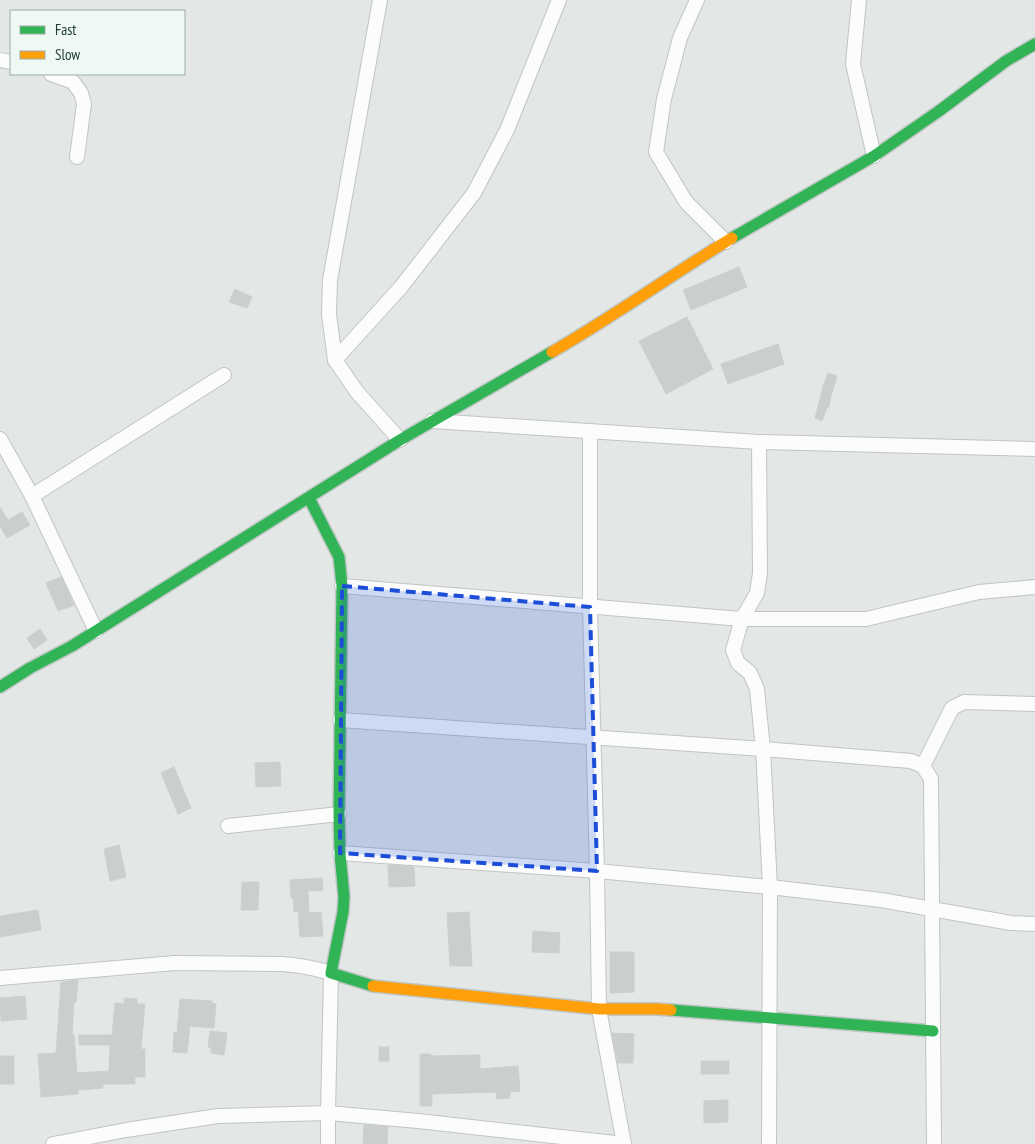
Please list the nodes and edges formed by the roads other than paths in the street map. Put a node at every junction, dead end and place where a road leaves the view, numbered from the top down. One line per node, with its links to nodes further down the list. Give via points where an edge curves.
1 (380, 0): 10 (street, via 330,280 329,314)
2 (559, 0): 10 (street, via 507,130 474,193 401,287)
3 (697, 0): 9 (street, via 677,47 664,99 656,152 686,202)
4 (859, 0): 7 (street, via 853,64)
5 (1035, 44): 7 (street, via 1006,61)
6 (54, 75): 8 (street, via 73,82 81,93 84,104)
7 (874, 156): 9 (street)
8 (77, 157)
9 (726, 242): 12 (street, via 572,341)
10 (335, 360): 15 (street, via 357,392)
11 (224, 375): 18 (street)
12 (432, 421): 13 (street); 15 (street)
13 (590, 431): 16 (street); 22 (street)
14 (0, 439): 18 (street)
15 (400, 440): 19 (street)
16 (759, 442): 17 (street); 23 (street, via 760,573 757,593)
17 (1035, 449)
18 (32, 496): 24 (street)
19 (309, 498): 20 (street, via 339,557); 24 (street)
20 (342, 586): 22 (street); 27 (street)
21 (1035, 587): 23 (street, via 979,592 866,619)
22 (590, 607): 23 (street); 28 (street)
23 (742, 620): 29 (street, via 733,650 738,664 750,672 757,688)
24 (96, 631): 25 (street)
25 (0, 686)
26 (1035, 704): 30 (street, via 964,702 952,708)
27 (340, 720): 28 (street); 31 (street)
28 (593, 737): 29 (street); 34 (street)
29 (764, 749): 30 (street, via 912,761); 35 (street)
30 (922, 766): 36 (street, via 931,779)
31 (339, 814): 32 (street); 33 (street)
32 (228, 826)
33 (340, 853): 34 (street); 38 (street, via 343,912)
34 (598, 871): 35 (street); 40 (street)
35 (770, 887): 36 (street); 41 (street)
36 (931, 909): 37 (street); 42 (street)
37 (1035, 924)
38 (331, 973): 39 (street, via 298,965 176,963); 40 (street, via 374,986); 43 (street)
39 (0, 978)
40 (598, 1008): 41 (street); 46 (street)
41 (769, 1018): 42 (street); 47 (street)
42 (933, 1031): 48 (street)
43 (328, 1113): 44 (street, via 218,1116); 45 (street); 46 (street)
44 (53, 1144)
45 (328, 1144)
46 (624, 1144)
47 (769, 1144)
48 (934, 1144)

